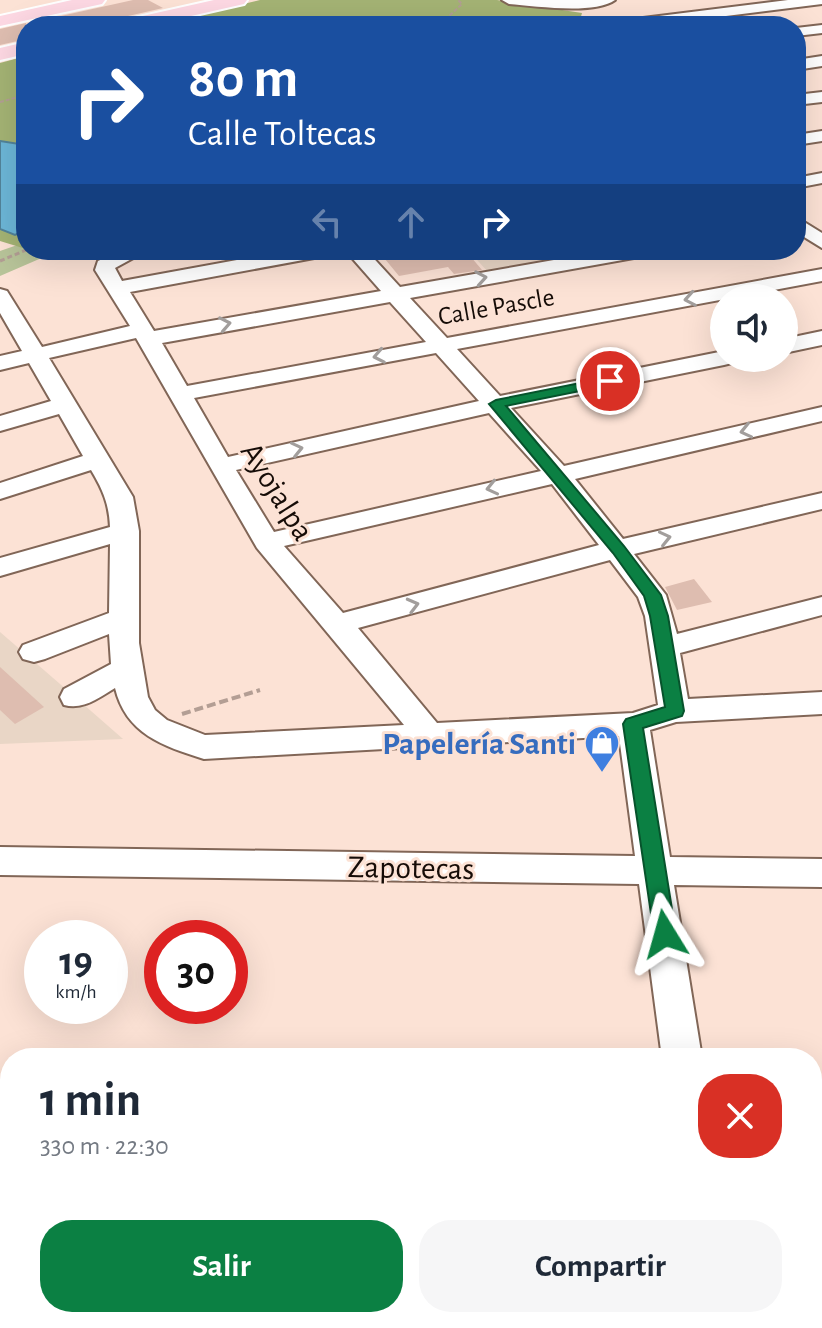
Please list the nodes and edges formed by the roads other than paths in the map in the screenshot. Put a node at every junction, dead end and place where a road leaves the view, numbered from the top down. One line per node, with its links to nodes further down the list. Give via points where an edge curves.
1 (96, 0): 7 (main road)
2 (238, 0): 8 (main road)
3 (509, 0): 4 (street)
4 (608, 0)
5 (688, 0): 9 (street)
6 (822, 0): 10 (street)
7 (23, 16)
8 (167, 16)
9 (655, 16)
10 (700, 16)
11 (115, 260): 16 (street, Ayojalpa, via 105,270)
12 (270, 260): 16 (street)
13 (364, 260): 17 (street)
14 (586, 260): 17 (street, one-way to 14)
15 (822, 275): 22 (street, Calle Pascle, one-way to 22)
16 (117, 288): 19 (street, Ayojalpa)
17 (393, 293): 19 (street, one-way to 17); 22 (street)
18 (2, 304): 23 (street)
19 (146, 334): 23 (street); 26 (street, Ayojalpa)
20 (822, 338): 21 (street)
21 (798, 343)
22 (438, 345): 26 (street, Calle Pascle, one-way to 26); 27 (street)
23 (33, 355): 25 (street); 28 (street)
24 (710, 361): 27 (street)
25 (0, 363)
26 (180, 394): 32 (street, Ayojalpa)
27 (496, 404): 32 (street, one-way to 27); 33 (street)
28 (63, 405): 30 (street); 31 (street)
29 (822, 414): 33 (street, one-way to 33)
30 (0, 424)
31 (97, 460): 34 (street); 36 (street, via 120,497)
32 (221, 466): 37 (street, Ayojalpa)
33 (557, 473): 37 (street, one-way to 37); 38 (street)
34 (0, 491)
35 (822, 501): 38 (street, one-way to 35)
36 (126, 531): 39 (street); 41 (street)
37 (267, 542): 42 (street, Ayojalpa, via 300,587)
38 (618, 549): 42 (street, one-way to 38); 43 (street, via 652,595)
39 (0, 567)
40 (822, 606): 43 (street)
41 (124, 620): 44 (street); 45 (street)
42 (338, 624): 50 (street, Ayojalpa)
43 (665, 647): 48 (street)
44 (34, 652)
45 (127, 668): 46 (street); 50 (street, via 134,702 150,724 204,747)
46 (75, 697)
47 (822, 703): 48 (street)
48 (675, 711): 49 (street)
49 (633, 724): 50 (street); 52 (street)
50 (431, 737)
51 (0, 861): 52 (street, Zapotecas)
52 (656, 872): 53 (street, Zapotecas); 54 (street)
53 (822, 873)
54 (681, 1048)

